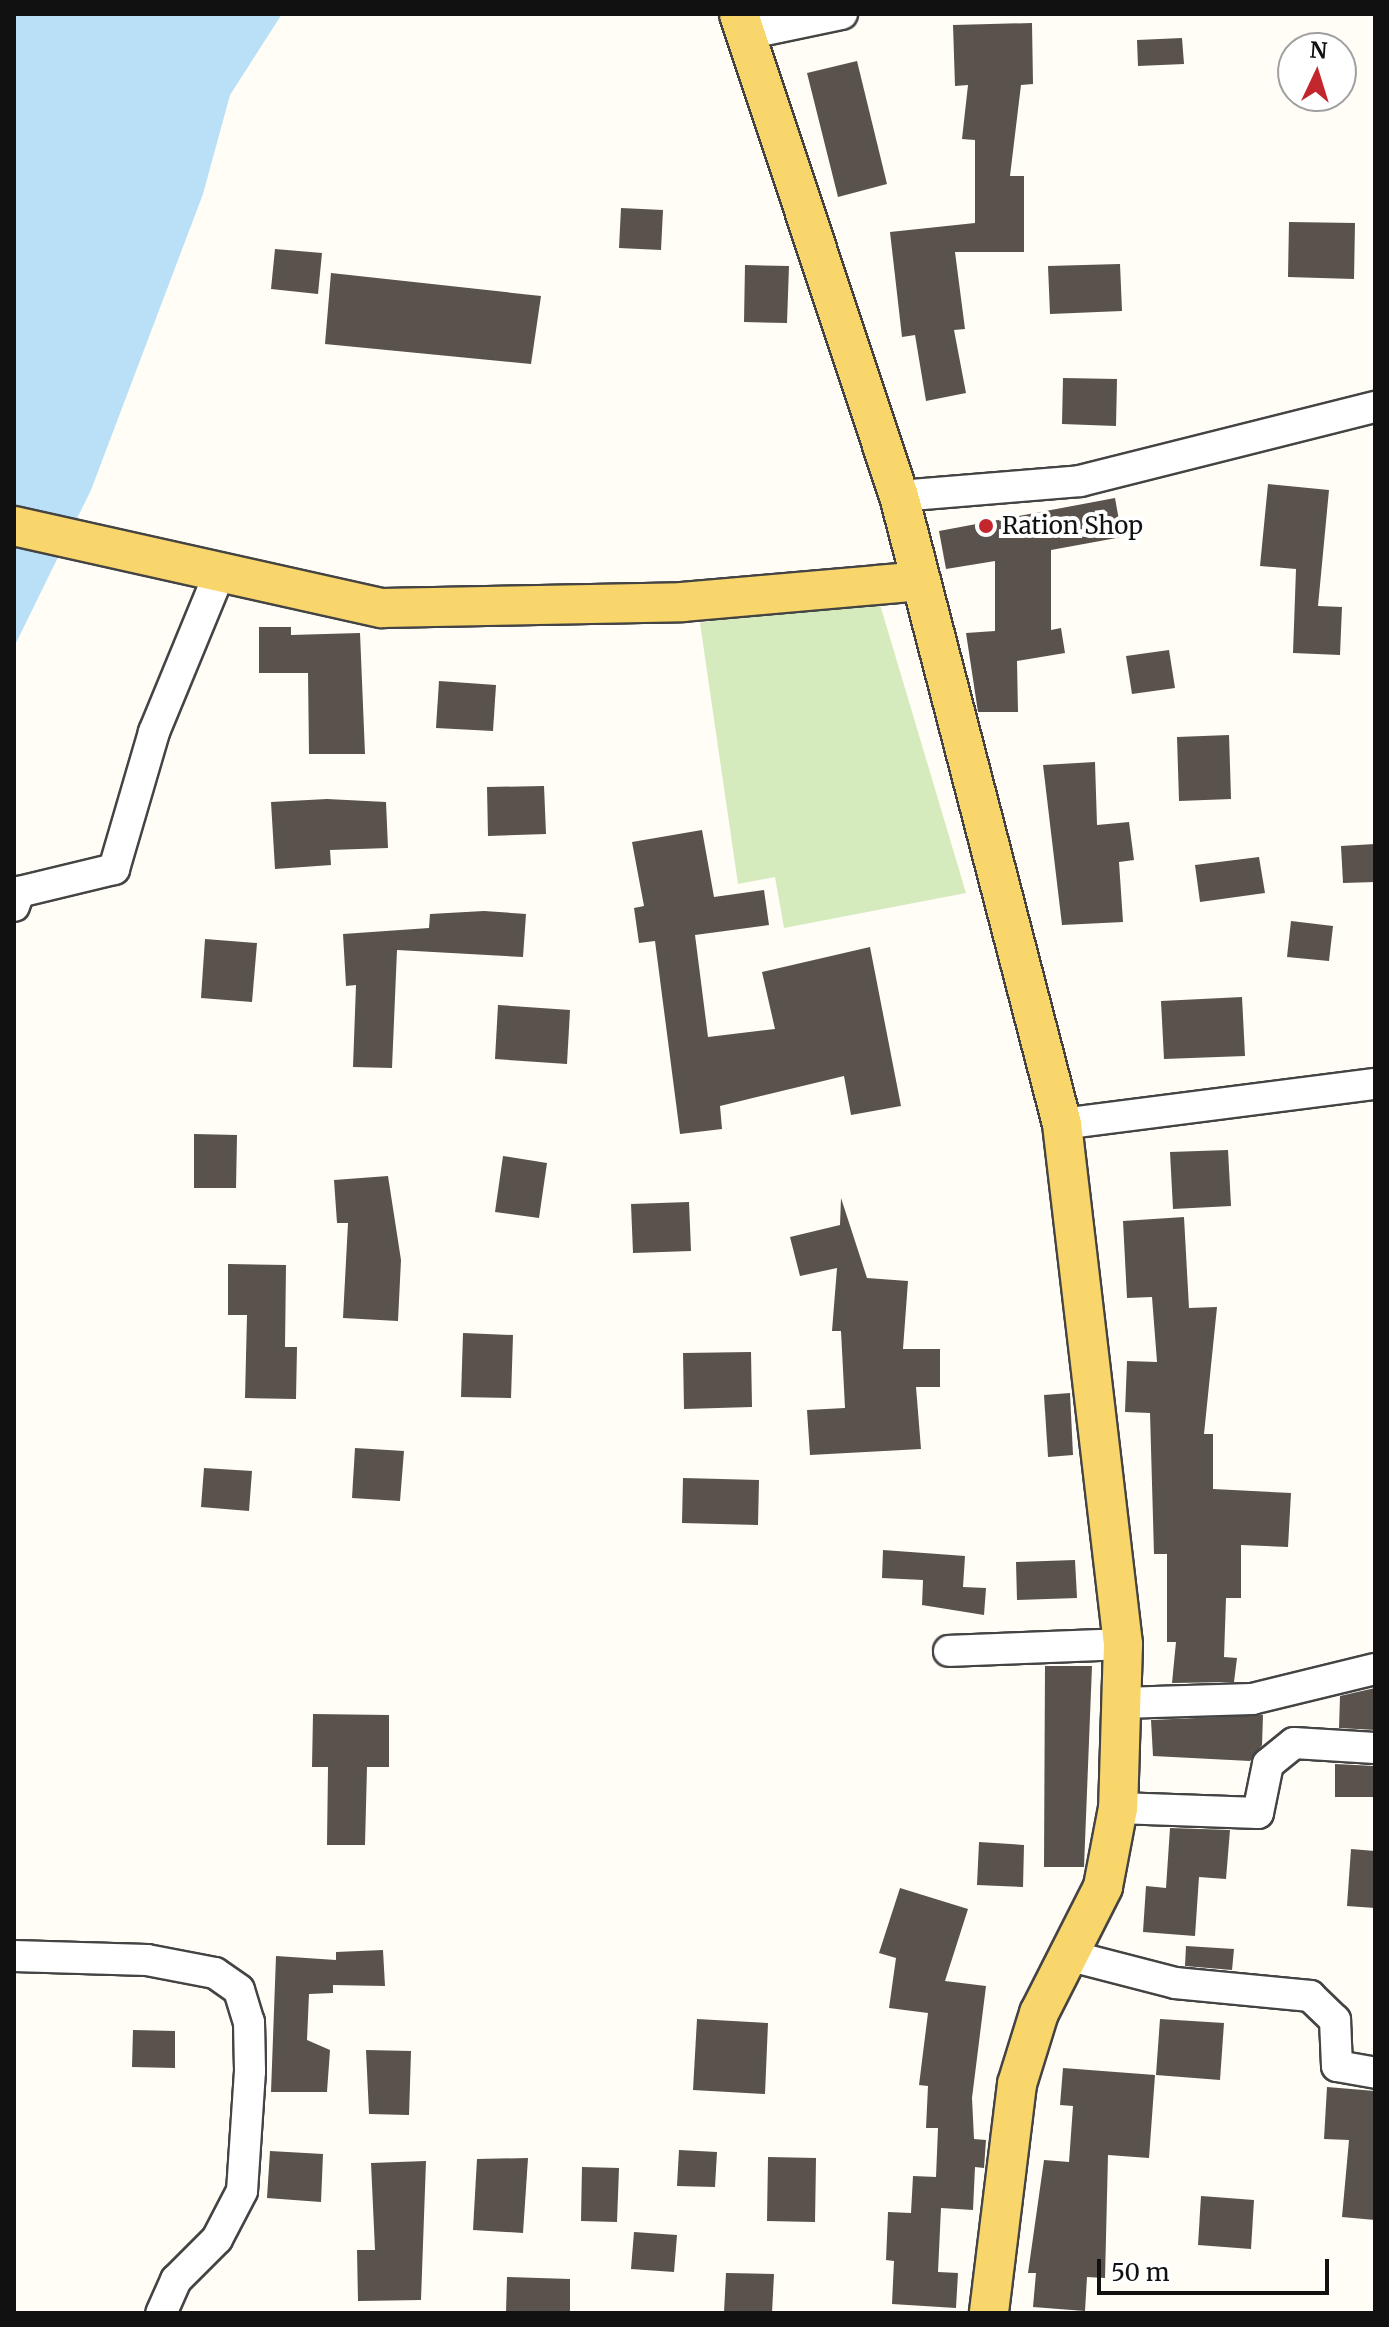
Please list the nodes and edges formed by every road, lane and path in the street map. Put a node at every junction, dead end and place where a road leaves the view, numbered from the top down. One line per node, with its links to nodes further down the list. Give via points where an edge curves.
1 (842, 14): 2 (street)
2 (742, 24): 4 (main road)
3 (1375, 407): 4 (street, via 1080,481)
4 (899, 496): 7 (main road)
5 (14, 526): 6 (main road)
6 (220, 572): 7 (main road, via 382,608 682,602); 8 (street, via 154,732 114,869 19,892)
7 (921, 581): 10 (main road)
8 (14, 906)
9 (1375, 1084): 10 (street)
10 (1062, 1124): 11 (main road)
11 (1123, 1644): 12 (street); 14 (main road)
12 (949, 1651)
13 (1375, 1669): 14 (street, via 1252,1699)
14 (1121, 1703): 16 (main road)
15 (1375, 1748): 16 (street, via 1294,1743 1268,1764 1258,1813)
16 (1118, 1808): 17 (main road, via 1098,1903)
17 (1067, 1955): 19 (street, via 1175,1983 1310,1996 1335,2020 1337,2066); 21 (main road, via 1017,2084)
18 (14, 1956): 20 (street, via 147,1960 215,1973 239,1990 249,2022 250,2071 242,2191 217,2239 176,2280)
19 (1375, 2073)
20 (161, 2313)
21 (989, 2313)

